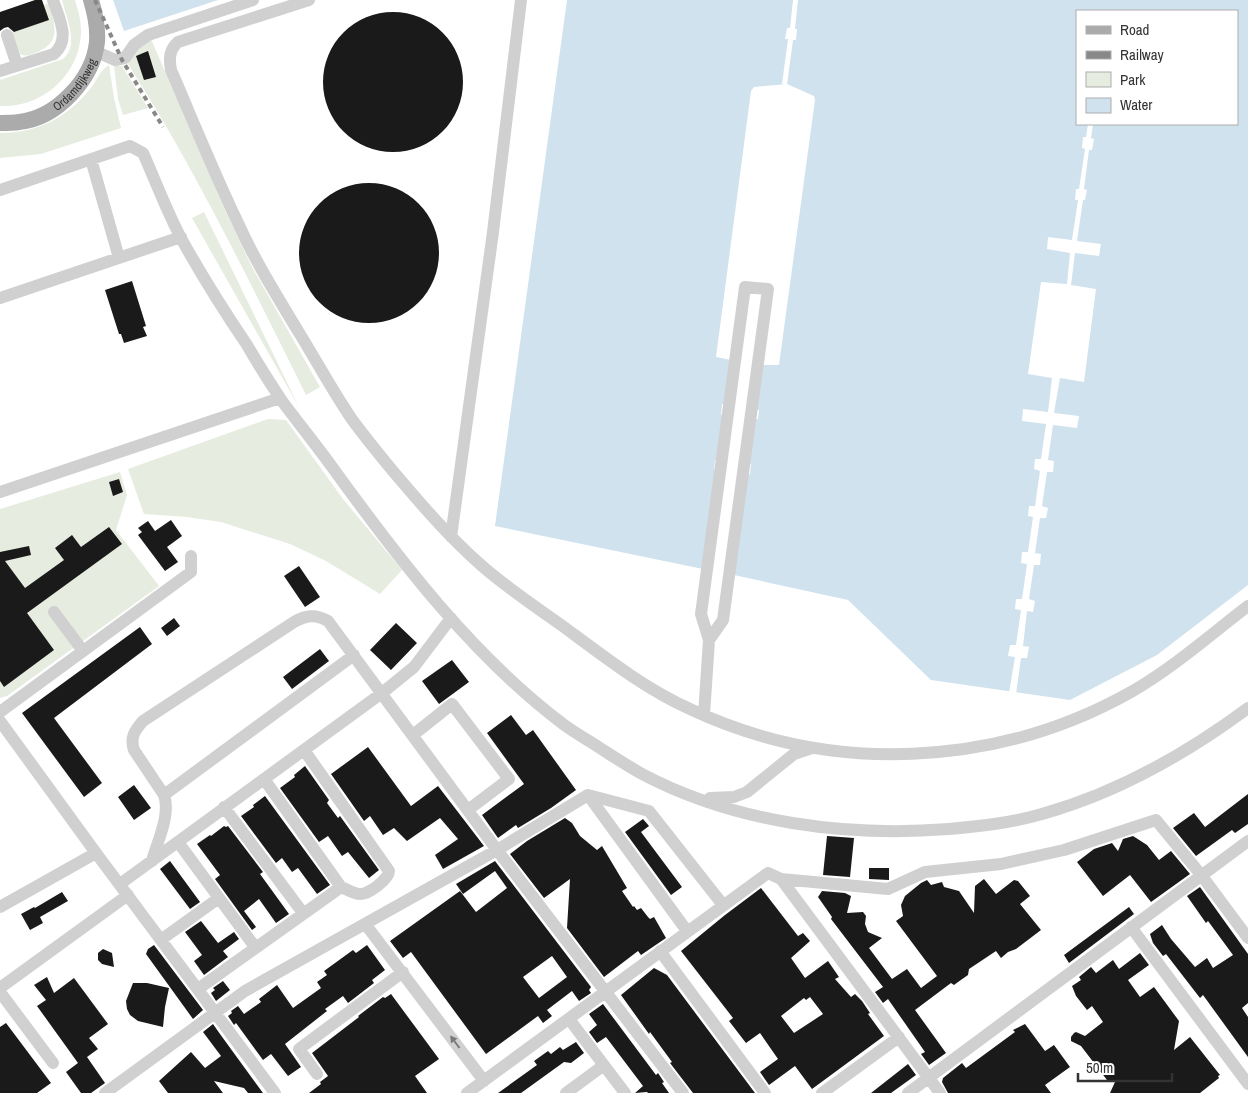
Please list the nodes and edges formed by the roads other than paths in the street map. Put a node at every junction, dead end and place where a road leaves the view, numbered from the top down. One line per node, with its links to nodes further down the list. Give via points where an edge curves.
1 (53, 0): 8 (street, via 62,30 62,44 54,54)
2 (253, 0): 7 (street, via 148,35 134,45 125,58 115,60)
3 (309, 0): 18 (street, via 178,42 170,53 171,70 238,224 308,348 351,418)
4 (521, 0): 18 (street, via 493,232)
5 (92, 2): 7 (main road, Ordamdijkweg, via 97,32)
6 (7, 35): 8 (street)
7 (95, 51): 10 (main road, Ordamdijkweg, via 83,80 57,106 37,118)
8 (17, 65): 9 (street)
9 (0, 71)
10 (0, 123)
11 (91, 159): 12 (street); 13 (street, via 130,146 143,153); 14 (street)
12 (0, 190)
13 (181, 237): 14 (street); 16 (street)
14 (119, 258): 15 (street)
15 (0, 298)
16 (280, 398): 17 (street); 22 (street, via 362,509)
17 (0, 492)
18 (450, 537): 29 (street, via 483,567 633,678)
19 (192, 556): 24 (street, via 191,572)
20 (1248, 606): 32 (street, via 1131,692 1092,712 1027,735 980,748 907,755)
21 (54, 612): 24 (street)
22 (451, 618): 26 (street, via 414,666); 37 (street, via 518,687 565,726 645,775)
23 (709, 640): 23 (street, via 701,614 745,286 768,289 723,620); 29 (street)
24 (83, 651): 28 (street)
25 (354, 655): 26 (street); 35 (street); 35 (street, via 328,621 321,617 303,617 143,721 133,734 134,750)
26 (382, 693): 31 (street); 33 (street)
27 (1248, 708): 37 (street, via 1211,735 1147,773 1080,802 996,825 912,832 856,830 768,818)
28 (0, 712)
29 (704, 715): 32 (street, via 758,734)
30 (0, 721): 43 (street)
31 (412, 735): 39 (street); 39 (street, via 452,704 509,780)
32 (816, 747): 37 (street, via 794,754 752,788 734,797)
33 (304, 750): 34 (street); 48 (street, via 390,871 386,878 362,895)
34 (264, 779): 38 (street); 48 (street)
35 (164, 795): 44 (street, via 166,807)
36 (588, 795): 42 (street); 51 (street, via 649,811); 56 (street)
37 (697, 798)
38 (224, 807): 40 (street); 53 (street)
39 (468, 810): 42 (street)
40 (178, 842): 44 (street); 50 (street)
41 (1248, 842): 45 (street)
42 (497, 850): 54 (street); 65 (street)
43 (96, 853): 47 (street); 52 (street)
44 (152, 861): 47 (street)
45 (1202, 876): 46 (street, via 1156,820 1064,850 1001,864 925,872 888,889); 55 (street); 57 (street)
46 (781, 879): 51 (street, via 768,873); 68 (street)
47 (120, 884): 49 (street)
48 (341, 887): 53 (street)
49 (128, 895): 58 (street); 62 (street)
50 (219, 898): 58 (street); 59 (street)
51 (723, 905): 56 (street)
52 (0, 907)
53 (304, 913): 59 (street)
54 (366, 925): 61 (street); 66 (street, via 245,991)
55 (1131, 927): 72 (street); 74 (street)
56 (688, 931): 60 (street)
57 (1248, 938)
58 (162, 939): 63 (street)
59 (255, 947): 63 (street)
60 (660, 951): 65 (street); 81 (street)
61 (403, 972): 71 (street, via 299,1049); 73 (street, one-way to 61)
62 (0, 988)
63 (198, 989): 66 (street)
64 (0, 992): 69 (street)
65 (605, 992): 67 (street); 80 (street)
66 (216, 1012): 75 (street); 76 (street)
67 (569, 1019): 70 (street); 73 (street)
68 (899, 1037): 72 (street); 82 (street)
69 (53, 1063)
70 (604, 1065): 78 (street); 79 (street)
71 (317, 1074)
72 (929, 1078): 83 (street); 84 (street)
73 (484, 1081): 77 (street)
74 (1248, 1084)
75 (105, 1093)
76 (275, 1093)
77 (467, 1093)
78 (566, 1093)
79 (625, 1093)
80 (682, 1093)
81 (765, 1093)
82 (822, 1093)
83 (908, 1093)
84 (940, 1093)

